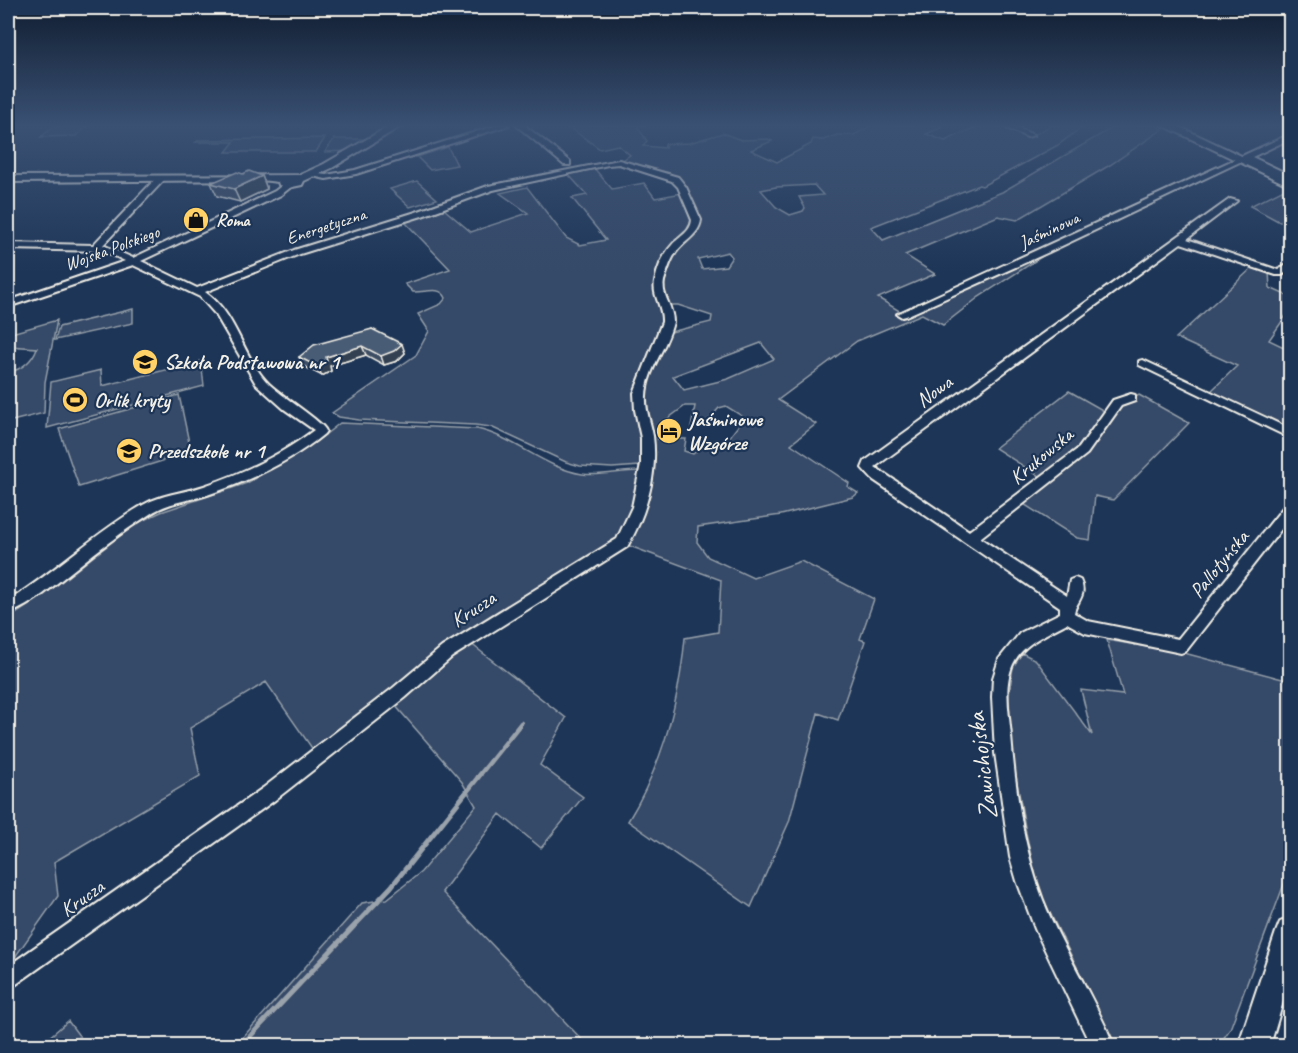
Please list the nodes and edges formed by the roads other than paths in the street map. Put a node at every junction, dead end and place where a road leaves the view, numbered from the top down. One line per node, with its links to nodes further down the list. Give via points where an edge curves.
1 (311, 174): 7 (street)
2 (343, 174): 7 (street)
3 (558, 174): 20 (street, Energetyczna, via 491,189 297,252)
4 (665, 174): 32 (street, Krucza, via 679,182 697,221 695,230 671,252 659,282 658,290 668,314 640,395 647,437 645,470 639,508 622,543 447,652 269,794)
5 (1211, 174): 22 (street, Jaśminowa)
6 (1273, 174): 11 (main road)
7 (306, 177): 10 (street, via 298,183)
8 (161, 178): 9 (street); 10 (street, via 261,177); 16 (street)
9 (8, 180)
10 (286, 182): 18 (street, Wojska Polskiego, via 268,198)
11 (1290, 183)
12 (1233, 201): 13 (street, Nowa)
13 (1180, 239): 19 (street, via 1279,273); 27 (street, Nowa, via 869,465 876,476)
14 (8, 246): 15 (street)
15 (23, 246): 16 (street); 17 (street)
16 (97, 246): 18 (street)
17 (8, 258)
18 (134, 261): 20 (street); 21 (street, Wojska Polskiego)
19 (1290, 266)
20 (196, 292): 29 (street, via 216,307 261,382 320,431 245,476 147,509)
21 (8, 304)
22 (902, 314)
23 (1143, 363): 25 (street)
24 (1131, 398): 27 (street, Krukowska, via 1118,403 1083,451)
25 (1290, 434)
26 (1290, 509): 30 (street, Pallotyńska, via 1181,646 1085,627)
27 (969, 539): 30 (street, Nowa, via 1049,591)
28 (1075, 584): 30 (street, via 1074,600)
29 (8, 608)
30 (1067, 611): 33 (street, Zawichojska, via 1025,638 1007,659 1000,697 1004,753 1019,857 1027,881 1042,922)
31 (1290, 932): 34 (main road)
32 (8, 978)
33 (1103, 1046)
34 (1254, 1046)

